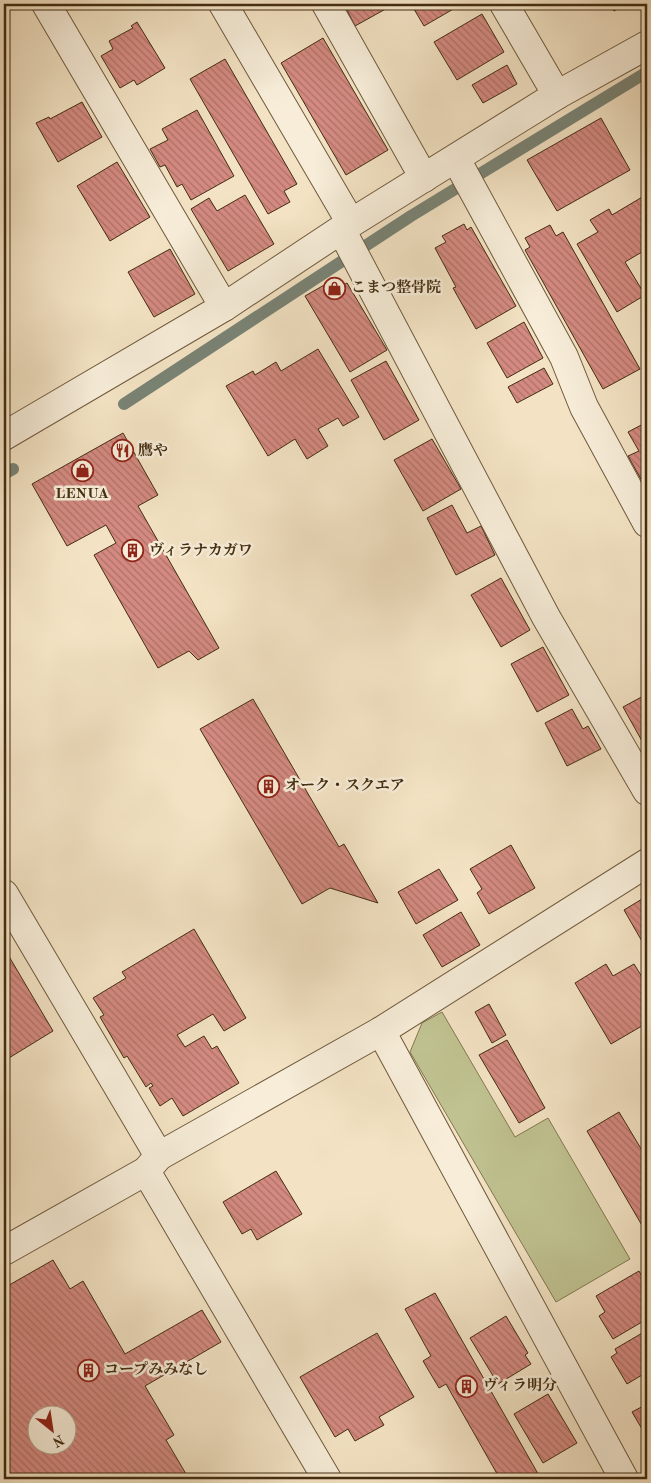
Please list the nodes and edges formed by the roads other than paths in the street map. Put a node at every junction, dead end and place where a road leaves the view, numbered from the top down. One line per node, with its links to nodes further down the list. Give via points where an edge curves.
1 (46, 4): 10 (street)
2 (223, 4): 9 (street)
3 (326, 4): 8 (street)
4 (504, 4): 6 (street)
5 (647, 45): 6 (street)
6 (557, 96): 7 (street)
7 (456, 159): 8 (street); 12 (street, via 564,356 584,407)
8 (424, 178): 9 (street)
9 (346, 227): 10 (street); 13 (street, via 546,616)
10 (224, 307): 11 (street)
11 (4, 436)
12 (647, 523)
13 (647, 791)
14 (647, 863): 16 (street)
15 (4, 894): 17 (street)
16 (381, 1031): 17 (street); 20 (street)
17 (153, 1164): 18 (street); 19 (street)
18 (4, 1251)
19 (319, 1476)
20 (624, 1479)

